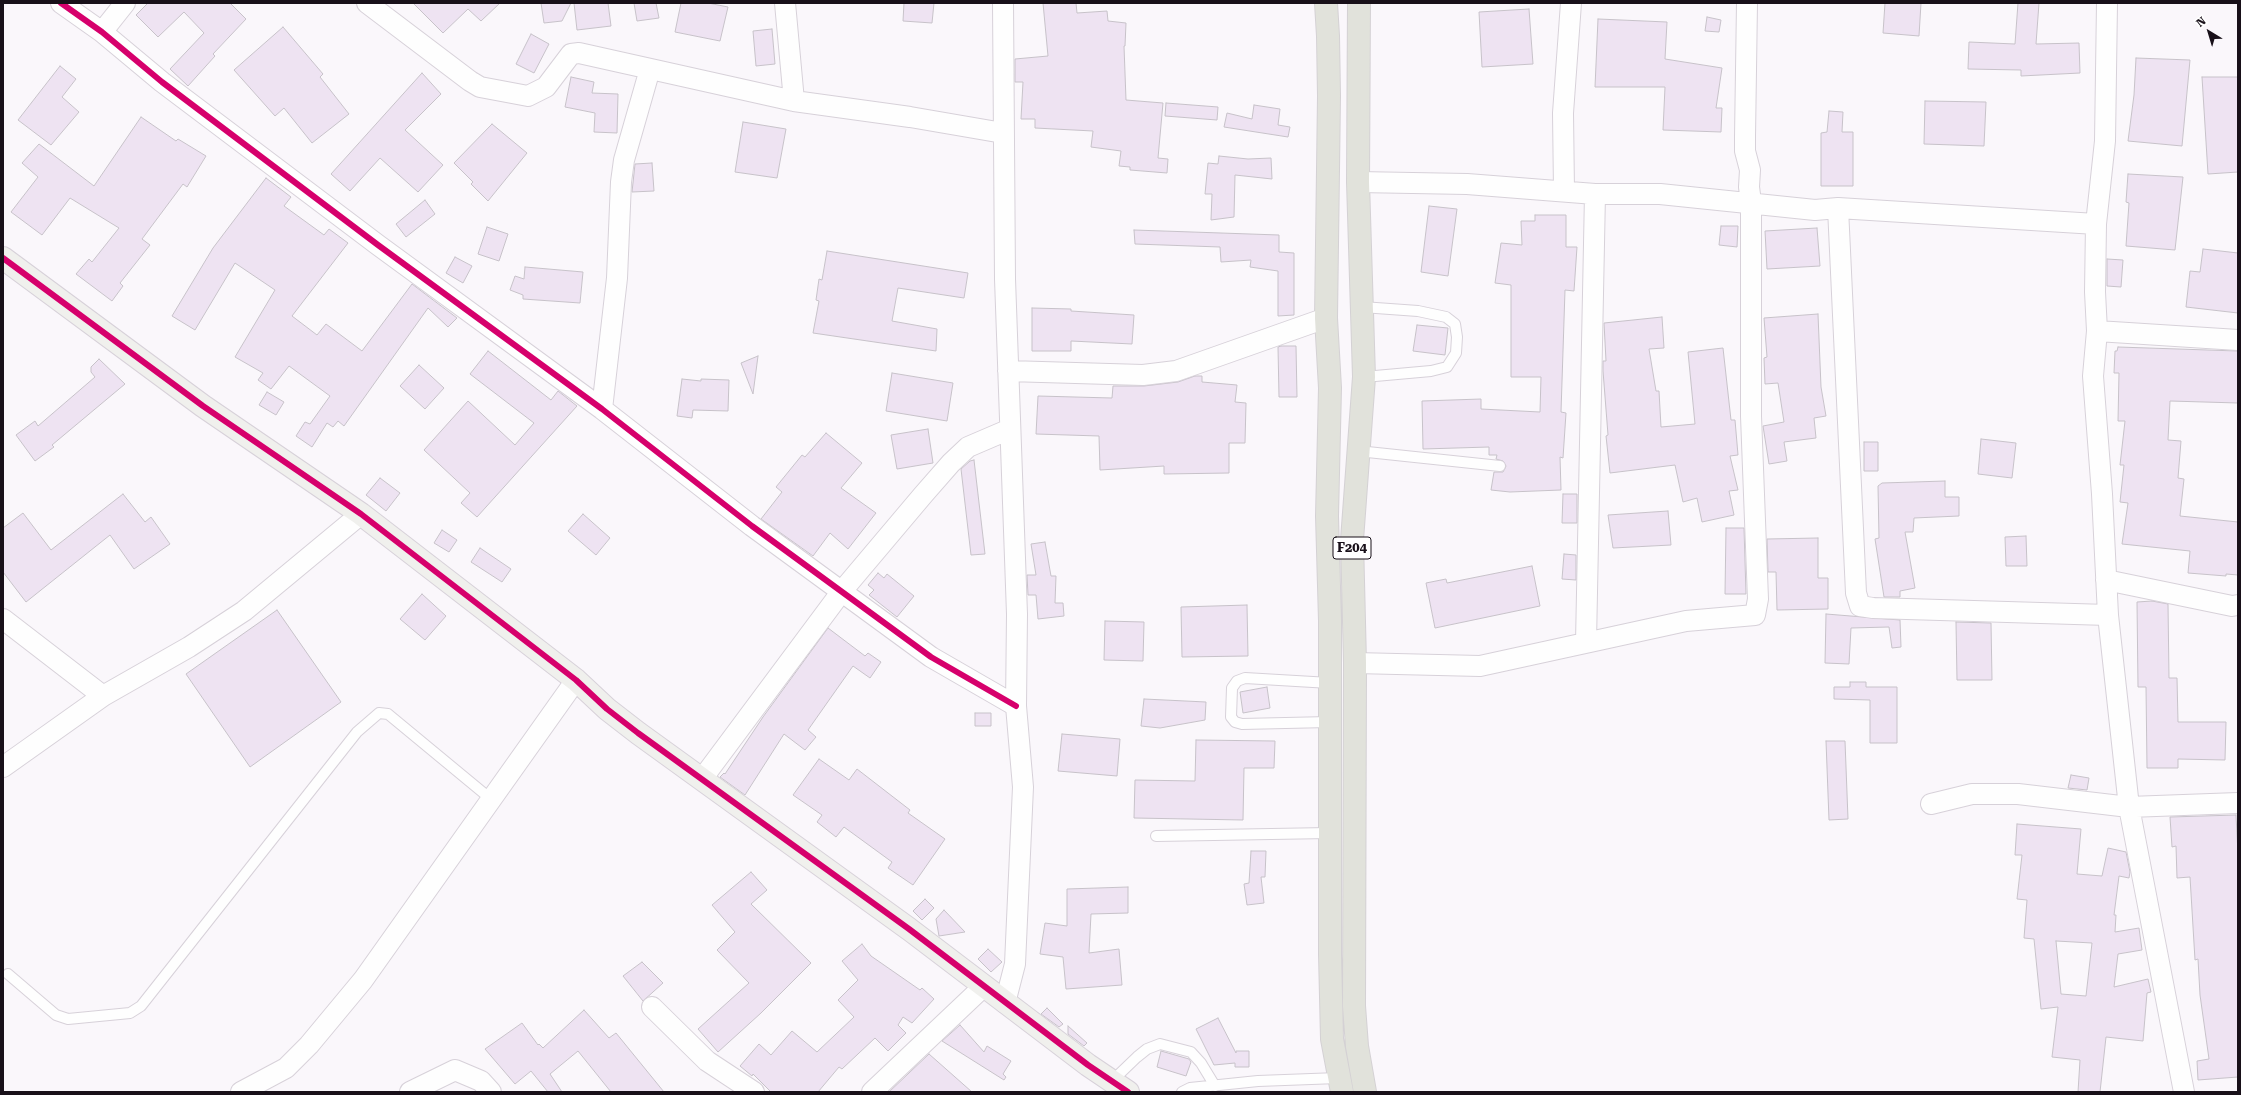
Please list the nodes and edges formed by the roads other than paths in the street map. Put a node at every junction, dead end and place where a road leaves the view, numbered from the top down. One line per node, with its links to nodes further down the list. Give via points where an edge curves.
1 (61, 3): 11 (street)
2 (125, 3): 11 (street)
3 (367, 3): 12 (street, via 480,87 528,96 546,87 571,54 579,53)
4 (785, 3): 13 (street)
5 (1003, 3): 14 (street)
6 (1326, 3): 23 (main road, F204, via 1329,96)
7 (1359, 3): 15 (main road, F204)
8 (1571, 3): 16 (street, via 1563,113)
9 (1747, 3): 18 (street, via 1745,151 1750,170)
10 (2107, 3): 20 (street, via 2105,141)
11 (102, 32): 28 (street, via 162,82 378,245)
12 (650, 69): 13 (street); 28 (street, via 623,167 617,278)
13 (794, 101): 14 (street)
14 (1003, 133): 26 (street)
15 (1358, 182): 16 (street, via 1467,184); 22 (main road, F204)
16 (1564, 191): 17 (street)
17 (1595, 194): 18 (street, via 1660,194); 38 (street)
18 (1751, 202): 19 (street, via 1815,210); 38 (street, via 1751,416 1758,599 1755,615 1686,621)
19 (1838, 208): 20 (street); 36 (street, via 1856,593 1860,606)
20 (2096, 224): 24 (street)
21 (3, 258): 32 (street, via 203,406)
22 (1362, 307): 27 (main road, F204); 27 (lane, via 1418,310 1446,317 1455,324 1457,337 1456,353 1447,367)
23 (1326, 318): 26 (street, via 1176,370 1143,375); 41 (main road, F204, via 1330,388 1327,516)
24 (2097, 331): 25 (street); 33 (street, via 2093,376)
25 (2238, 340)
26 (1008, 371): 29 (street)
27 (1364, 377): 30 (main road, F204)
28 (602, 409): 34 (street, via 752,526)
29 (1010, 428): 34 (street, via 968,448 951,463); 43 (street, via 1017,614)
30 (1358, 451): 31 (lane); 39 (main road, F204, via 1352,540)
31 (1500, 466)
32 (361, 514): 40 (street); 42 (street, via 244,612 189,647)
33 (2106, 580): 35 (street, via 2232,606); 36 (street)
34 (842, 591): 43 (street, via 931,656); 46 (street)
35 (2238, 605)
36 (2108, 615): 50 (street)
37 (3, 619): 42 (street)
38 (1586, 642): 39 (street, via 1480,666)
39 (1355, 663): 66 (main road, F204, via 1354,1006 1356,1046)
40 (576, 680): 46 (street, via 607,709); 47 (street)
41 (1330, 683): 44 (main road, F204); 44 (lane, via 1245,678 1237,681 1232,688 1230,717 1242,724)
42 (102, 696): 45 (street)
43 (1016, 706): 55 (street, via 1023,787 1015,964)
44 (1329, 722): 51 (main road, F204)
45 (3, 767)
46 (702, 780): 54 (street, via 909,930)
47 (492, 800): 53 (lane, via 388,714 379,713 357,732 141,1006 130,1013 68,1019 56,1015); 60 (street, via 363,980 310,1045 286,1068)
48 (2238, 803): 50 (street)
49 (1931, 804): 50 (street, via 1972,794 2018,794)
50 (2129, 807): 67 (street)
51 (1329, 833): 52 (lane); 57 (main road, F204, via 1332,1039)
52 (1156, 836)
53 (8, 974)
54 (983, 987): 55 (street); 64 (street)
55 (1006, 1003): 58 (street)
56 (652, 1007): 63 (street, via 707,1061)
57 (1340, 1085): 59 (lane, via 1258,1081)
58 (1120, 1086): 59 (lane, via 1137,1057 1147,1049 1160,1044 1190,1052 1201,1063)
59 (1215, 1086): 65 (lane, via 1190,1088)
60 (241, 1092)
61 (410, 1092): 62 (street, via 455,1070 481,1081)
62 (491, 1092)
63 (754, 1092)
64 (872, 1092)
65 (1182, 1092)
66 (1365, 1092)
67 (2184, 1092)

